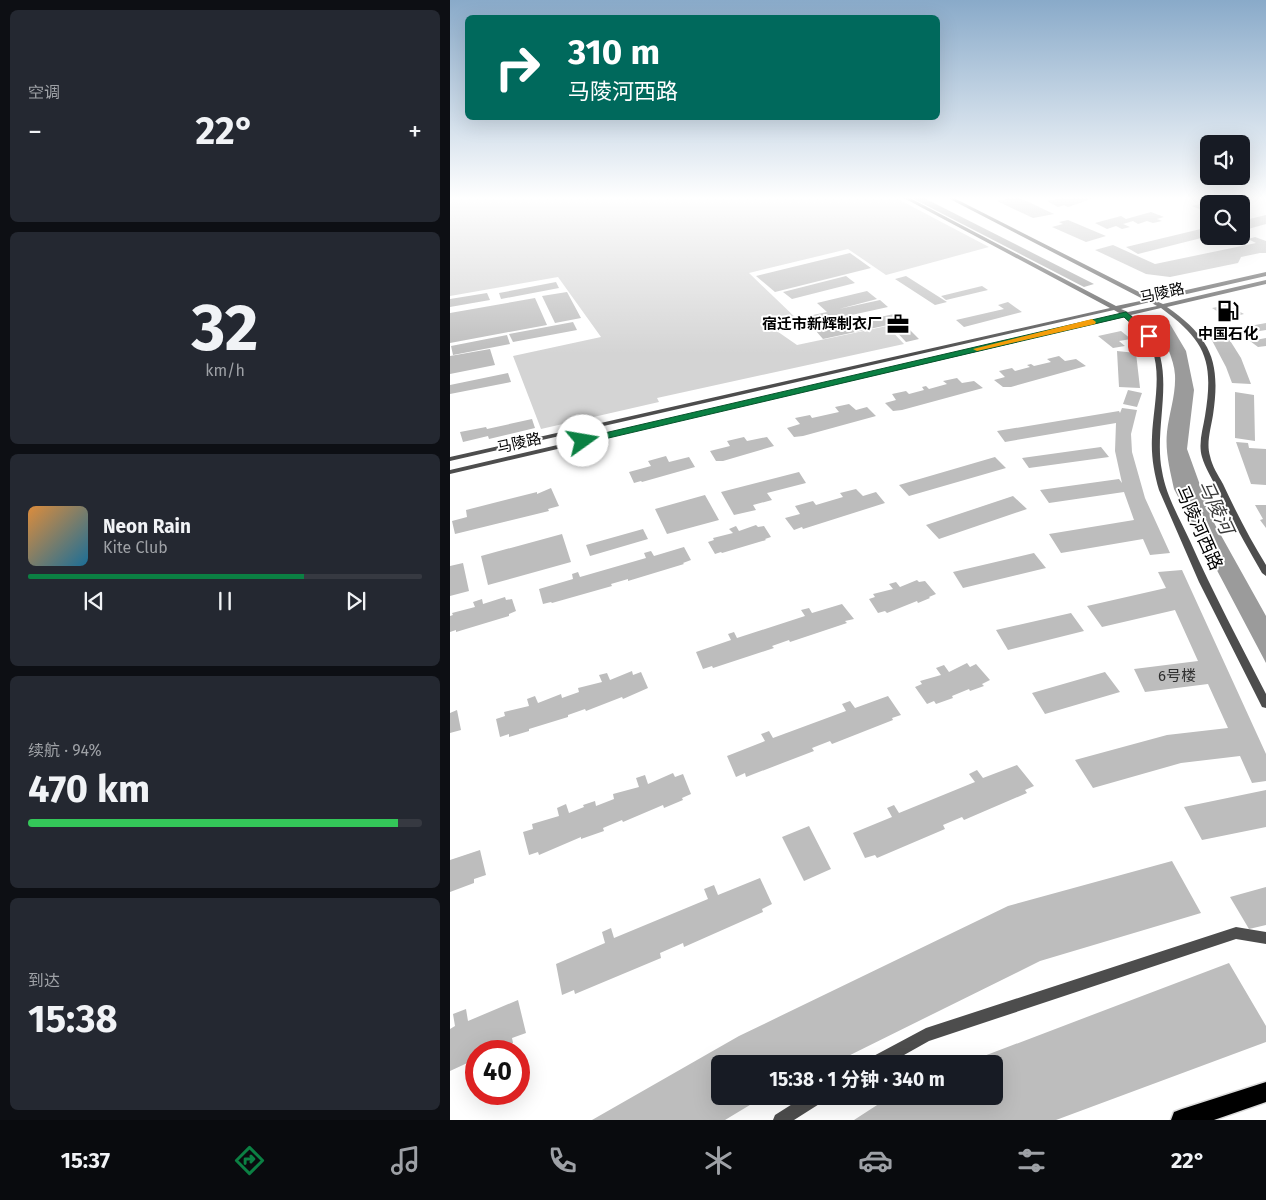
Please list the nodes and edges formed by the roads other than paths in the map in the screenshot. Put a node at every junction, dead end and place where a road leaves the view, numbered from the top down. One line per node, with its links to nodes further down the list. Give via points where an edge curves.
1 (1003, 249): 7 (street, 马陵河西路)
2 (1052, 249): 5 (street)
3 (1266, 274): 5 (street, 马陵路)
4 (1266, 282): 6 (street, 马陵路)
5 (1153, 300): 6 (street); 7 (street, 马陵路)
6 (1162, 306): 8 (street, 马陵路); 11 (street, via 1184,320 1211,359 1213,392 1205,435 1205,456 1236,521)
7 (1116, 309): 8 (street, 马陵河西路); 9 (street, 马陵路)
8 (1126, 314): 10 (street, 马陵路); 12 (street, 马陵河西路, via 1149,336 1157,355 1160,395 1154,426 1154,450 1166,498)
9 (450, 459)
10 (450, 472)
11 (1266, 573)
12 (1266, 704)
13 (1266, 938): 14 (street, via 1236,933 926,1035)
14 (889, 1055)
15 (1266, 1092): 18 (main road)
16 (804, 1105): 17 (street)
17 (780, 1120)
18 (1182, 1120)

